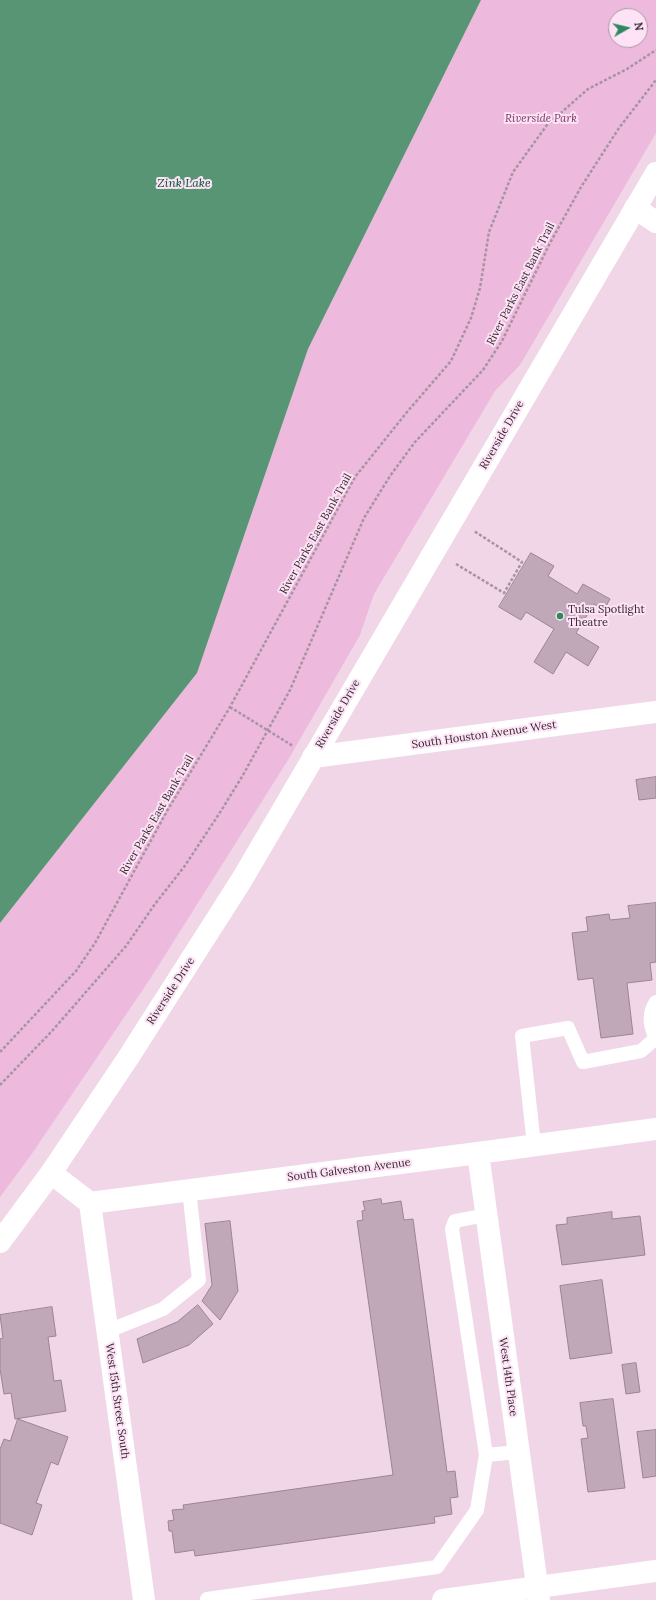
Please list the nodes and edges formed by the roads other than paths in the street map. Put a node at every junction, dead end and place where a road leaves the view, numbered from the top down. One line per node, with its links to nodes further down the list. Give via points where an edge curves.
1 (656, 173): 2 (street, Riverside Drive)
2 (635, 208): 3 (street); 5 (street, Riverside Drive)
3 (656, 222)
4 (656, 712): 5 (street, South Houston Avenue West)
5 (313, 758): 11 (street, Riverside Drive, via 237,887)
6 (656, 1002): 7 (lane, via 650,1018)
7 (656, 1038): 9 (lane, via 642,1051 583,1062 568,1028 522,1036)
8 (656, 1129): 9 (street, South Galveston Avenue)
9 (534, 1145): 10 (street, South Galveston Avenue)
10 (478, 1153): 12 (street, South Galveston Avenue); 14 (street, West 14th Place)
11 (51, 1173): 13 (street); 15 (street, Riverside Drive)
12 (189, 1190): 13 (street, South Galveston Avenue); 16 (lane, via 199,1280 163,1309)
13 (90, 1203): 16 (street, West 15th Street South)
14 (486, 1216): 17 (street, West 14th Place); 18 (lane, via 455,1221 452,1229)
15 (0, 1242)
16 (108, 1331): 21 (street, West 15th Street South)
17 (518, 1452): 18 (lane); 20 (street, West 14th Place)
18 (486, 1455): 22 (lane, via 477,1510 438,1567)
19 (656, 1571): 20 (street)
20 (538, 1594): 23 (street)
21 (144, 1600)
22 (207, 1600)
23 (443, 1600)

